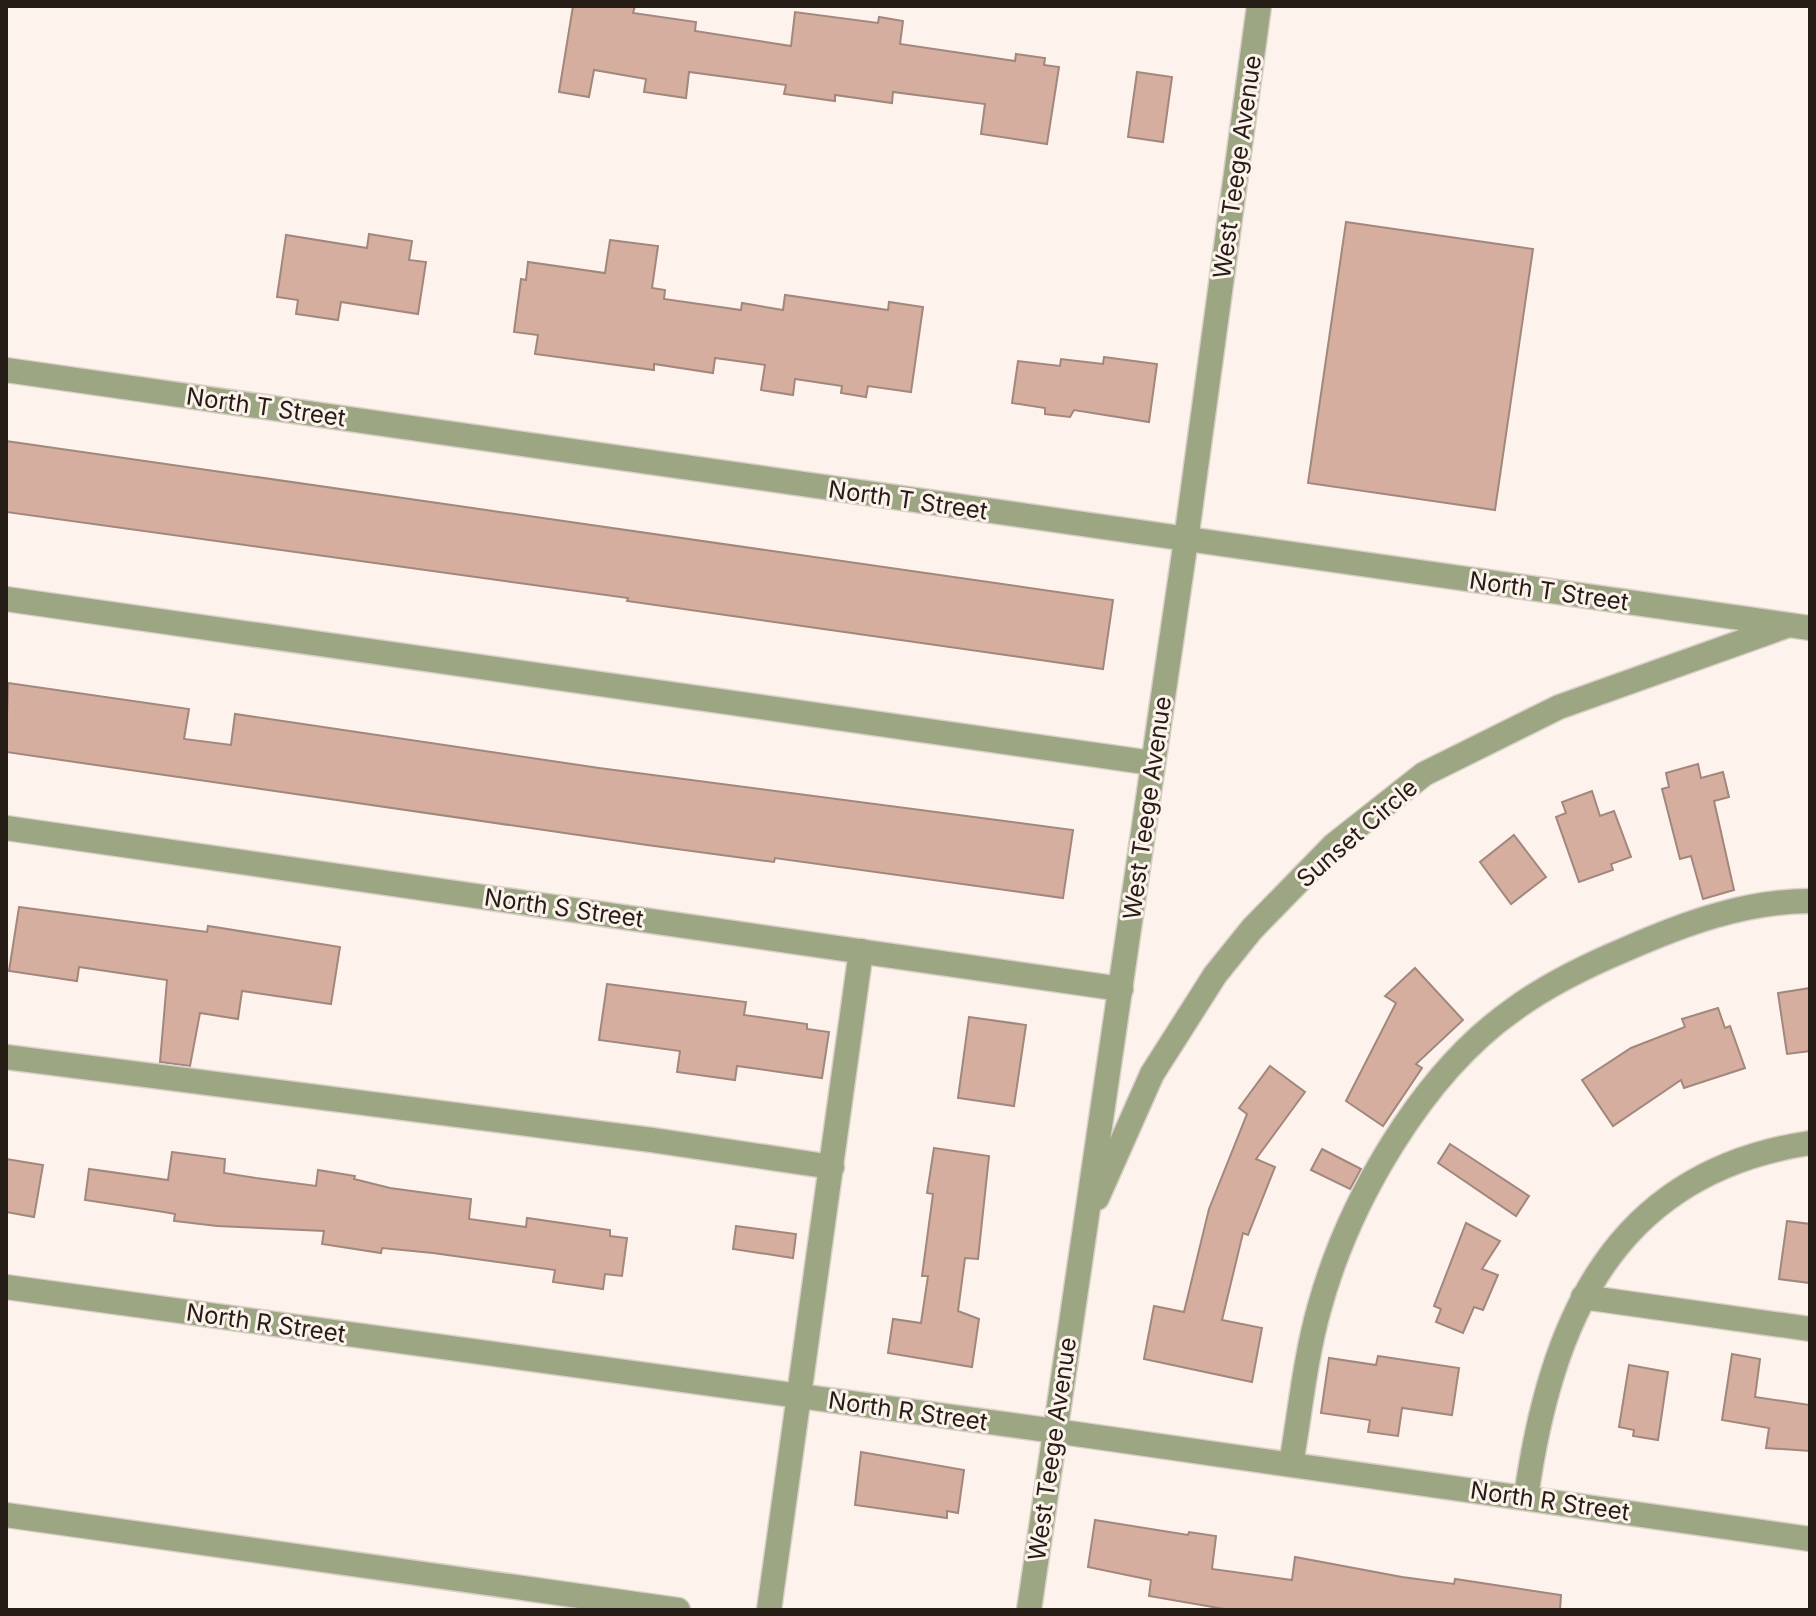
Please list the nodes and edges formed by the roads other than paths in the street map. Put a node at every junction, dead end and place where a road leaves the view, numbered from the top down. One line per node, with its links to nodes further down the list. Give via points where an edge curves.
1 (1259, 6): 3 (street, West Teege Avenue)
2 (6, 370): 3 (street, North T Street)
3 (1186, 540): 5 (street, North T Street); 6 (street, West Teege Avenue)
4 (6, 599): 6 (street)
5 (1800, 626): 14 (street, Sunset Circle, via 1559,707 1424,774 1334,845 1215,975 1152,1074)
6 (1152, 763): 10 (street, West Teege Avenue)
7 (6, 828): 9 (street, North S Street)
8 (1810, 901): 20 (street, via 1726,912 1581,968 1512,1011 1447,1068 1392,1147 1349,1223 1319,1310)
9 (861, 951): 10 (street, North S Street); 13 (street)
10 (1121, 989): 14 (street, West Teege Avenue)
11 (6, 1057): 13 (street)
12 (1810, 1143): 16 (street, via 1705,1175 1669,1197 1612,1252)
13 (832, 1167): 18 (street)
14 (1084, 1225): 19 (street, West Teege Avenue)
15 (6, 1287): 18 (street, North R Street)
16 (1583, 1297): 17 (street); 21 (street, via 1548,1382)
17 (1810, 1329)
18 (800, 1396): 19 (street, North R Street); 25 (street)
19 (1055, 1431): 20 (street, North R Street); 26 (street, West Teege Avenue)
20 (1291, 1464): 21 (street, North R Street)
21 (1526, 1497): 23 (street, North R Street)
22 (6, 1515): 24 (street)
23 (1810, 1539)
24 (678, 1610)
25 (769, 1610)
26 (1029, 1610)

